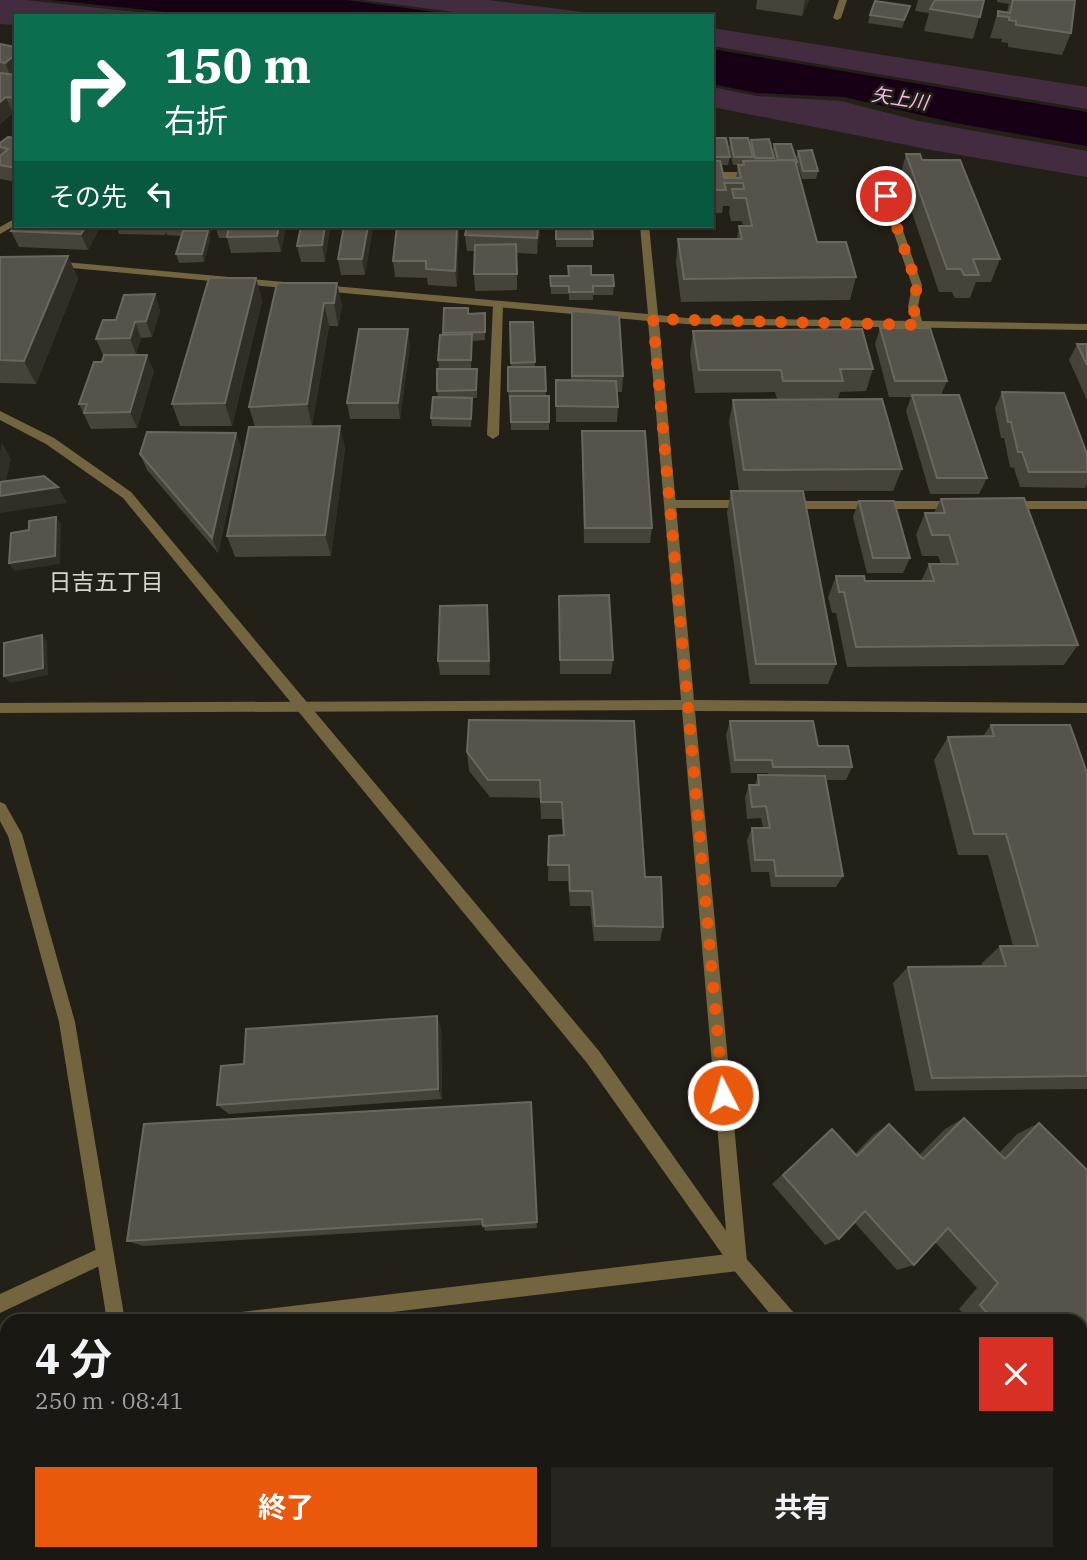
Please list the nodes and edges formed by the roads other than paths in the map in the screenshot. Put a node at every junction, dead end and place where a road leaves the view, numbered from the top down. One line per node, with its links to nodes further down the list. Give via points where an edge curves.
1 (843, 0): 2 (street)
2 (837, 18)
3 (714, 175): 4 (street)
4 (756, 175)
5 (886, 196): 10 (street, via 917,285 913,307)
6 (645, 228): 9 (street)
7 (40, 262): 8 (street)
8 (498, 304): 9 (street); 13 (street)
9 (653, 319): 10 (street); 14 (street)
10 (918, 325): 11 (street)
11 (1087, 327)
12 (0, 415): 22 (street, via 50,441 127,495)
13 (493, 435)
14 (670, 504): 15 (street); 20 (street)
15 (754, 505)
16 (767, 505): 17 (street)
17 (976, 505)
18 (990, 505): 19 (street)
19 (1087, 505)
20 (688, 705): 22 (street); 23 (street); 26 (street)
21 (0, 708): 22 (street)
22 (301, 708): 26 (street, via 593,1057)
23 (1087, 708)
24 (0, 808): 25 (street, via 15,834 67,1021)
25 (104, 1255): 27 (street); 28 (street)
26 (738, 1262): 29 (street); 30 (street)
27 (0, 1304)
28 (115, 1314)
29 (300, 1314)
30 (782, 1314)

